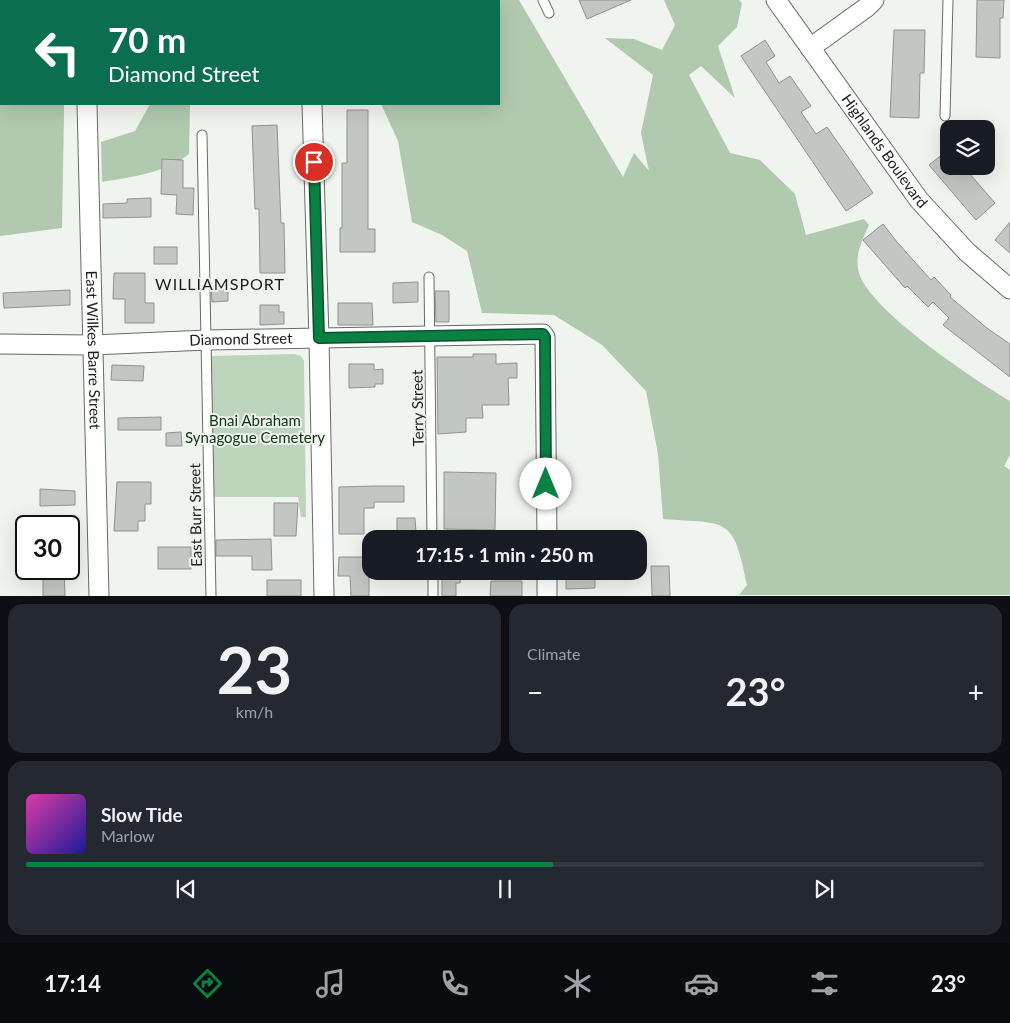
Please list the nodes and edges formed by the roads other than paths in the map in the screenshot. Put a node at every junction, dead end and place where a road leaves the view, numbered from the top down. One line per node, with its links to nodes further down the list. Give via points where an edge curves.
1 (543, 0): 5 (lane)
2 (776, 0): 6 (street, Highlands Boulevard)
3 (874, 0): 6 (street)
4 (948, 0): 9 (lane)
5 (549, 13)
6 (810, 48): 12 (street, Highlands Boulevard, via 919,200 967,252)
7 (87, 105): 17 (street, East Wilkes Barre Street)
8 (312, 105): 14 (street)
9 (945, 116)
10 (202, 135): 15 (lane, East Burr Street)
11 (429, 277): 13 (lane, Terry Street)
12 (1010, 289)
13 (431, 335): 14 (street, Diamond Street); 18 (lane, Terry Street); 19 (street, Diamond Street, via 543,334 545,337)
14 (319, 338): 15 (street, Diamond Street); 24 (street)
15 (207, 340): 17 (street, Diamond Street); 23 (lane, East Burr Street)
16 (0, 344): 17 (street, Diamond Street)
17 (92, 345): 22 (street, East Wilkes Barre Street)
18 (432, 530)
19 (547, 530)
20 (433, 580): 25 (lane)
21 (547, 580): 26 (street)
22 (100, 596)
23 (211, 596)
24 (324, 596)
25 (433, 596)
26 (547, 596)

